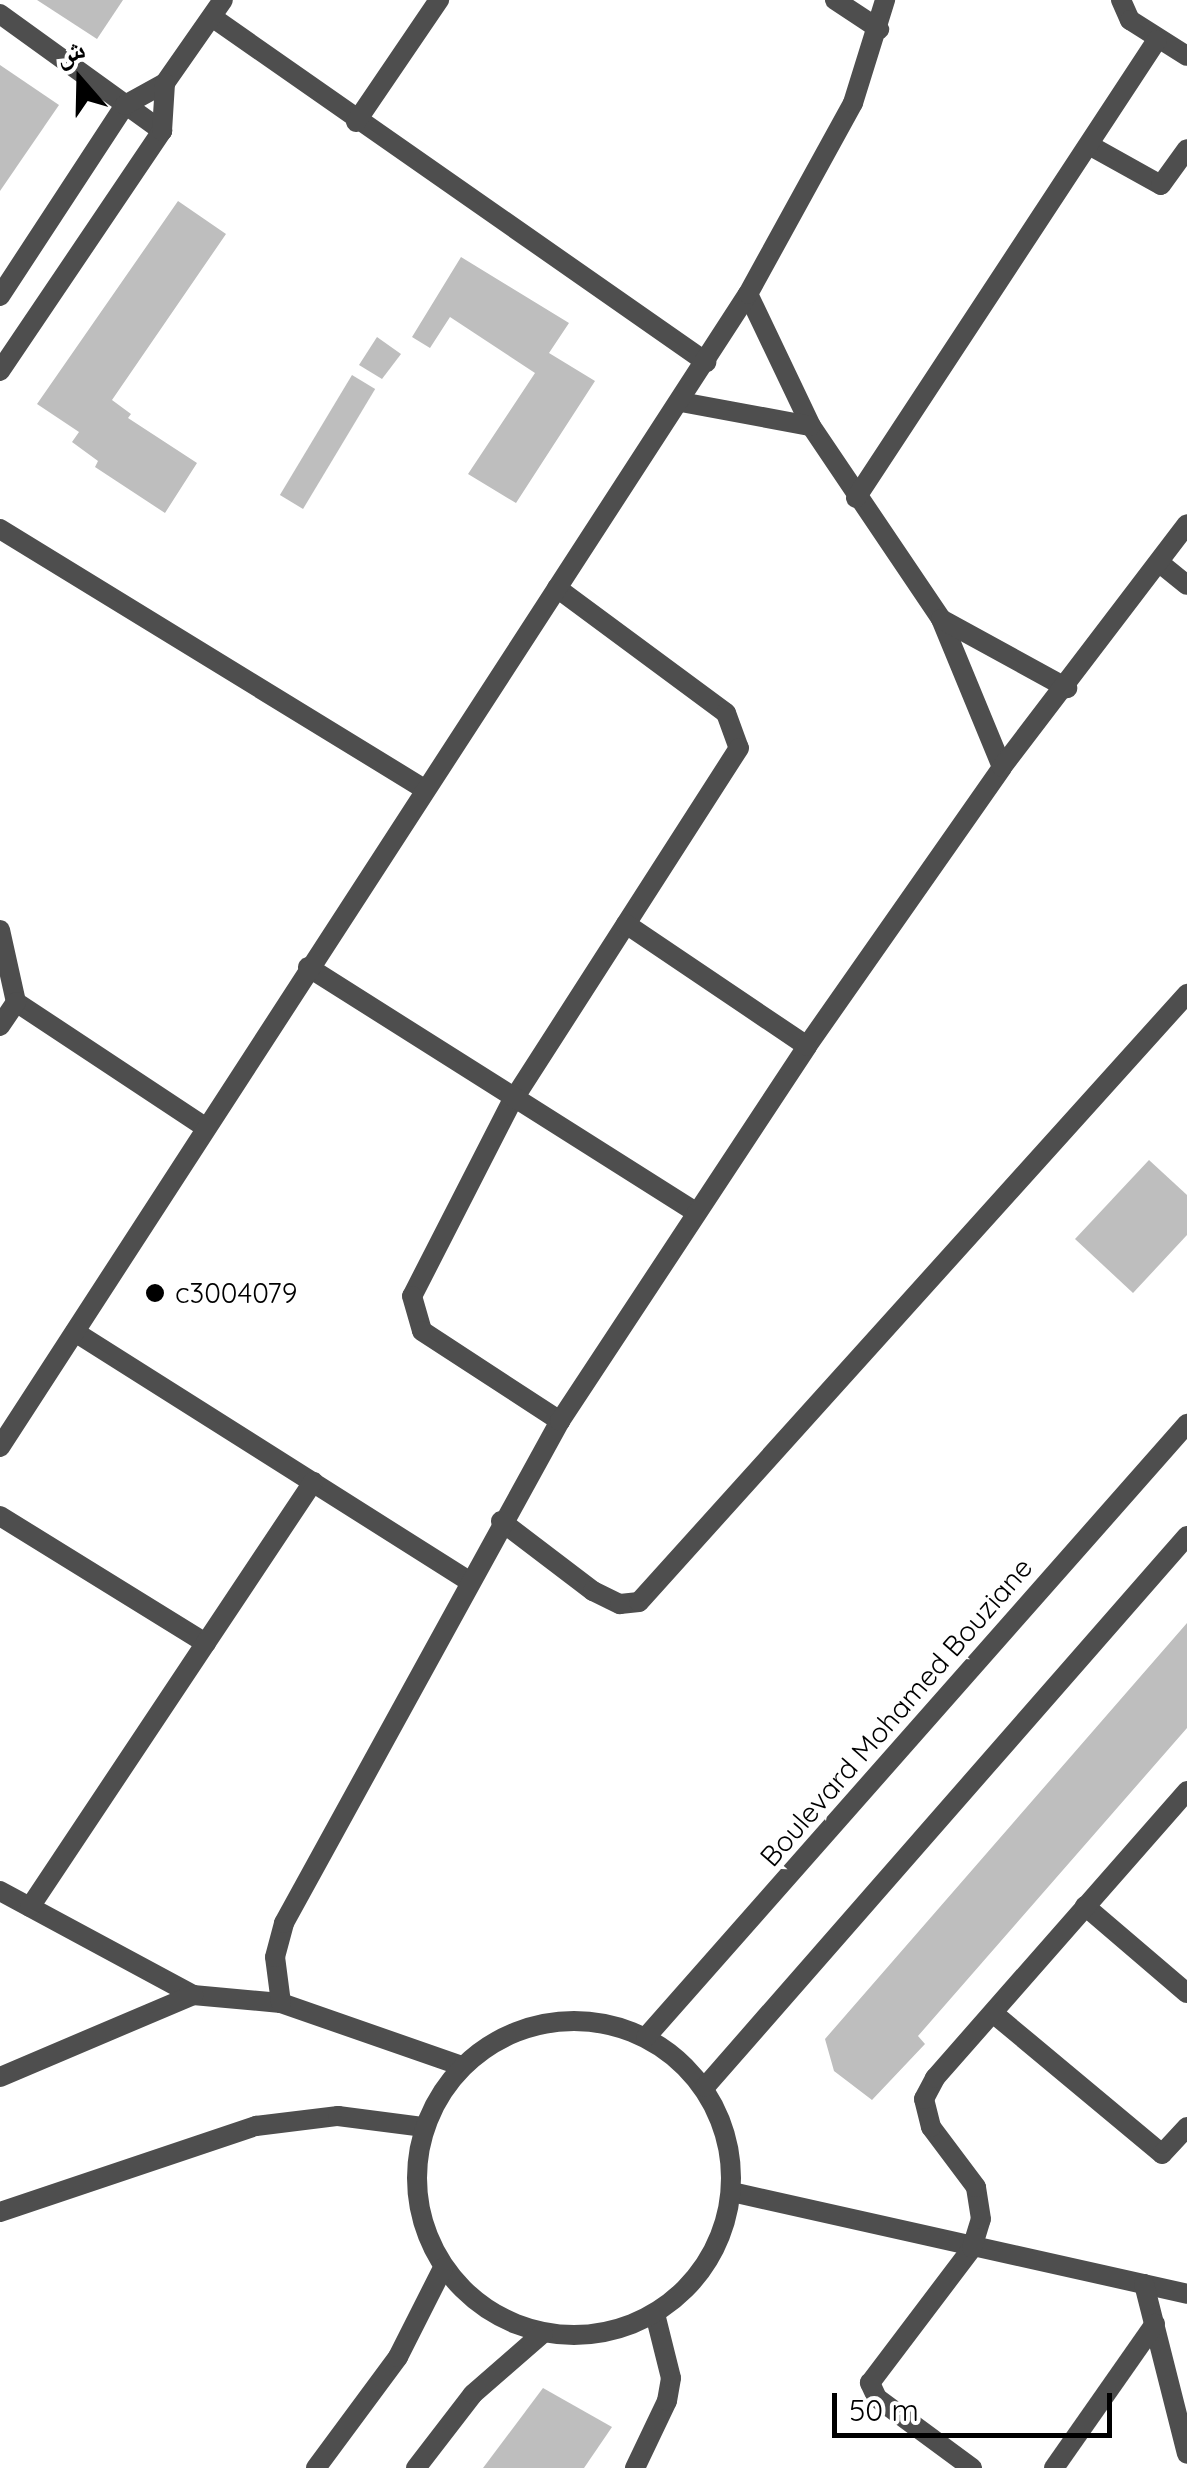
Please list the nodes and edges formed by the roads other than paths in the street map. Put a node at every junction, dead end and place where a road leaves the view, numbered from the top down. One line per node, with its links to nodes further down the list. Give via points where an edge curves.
1 (439, 0): 12 (street)
2 (835, 0): 7 (street)
3 (885, 0): 7 (street)
4 (1121, 0): 8 (street, via 1130,20)
5 (218, 9): 10 (street); 12 (street)
6 (0, 14): 11 (street)
7 (879, 29): 16 (street, via 853,103)
8 (1158, 40): 9 (street); 14 (street)
9 (1187, 56)
10 (165, 83): 11 (street); 13 (street)
11 (125, 104): 13 (street); 17 (street)
12 (356, 122): 18 (street)
13 (162, 132): 19 (street)
14 (1088, 145): 15 (street, via 1161,185); 22 (street)
15 (1187, 149)
16 (748, 294): 18 (street); 21 (street)
17 (0, 296)
18 (706, 362): 20 (street)
19 (0, 371)
20 (681, 402): 21 (street); 27 (street)
21 (811, 426): 22 (street)
22 (856, 498): 28 (street)
23 (1187, 524): 25 (street)
24 (0, 530): 31 (street)
25 (1161, 564): 26 (street); 29 (street)
26 (1187, 584)
27 (557, 588): 31 (street); 32 (street, via 736,727 739,748)
28 (941, 619): 29 (street); 30 (street)
29 (1067, 688): 30 (street)
30 (1002, 767): 38 (street)
31 (424, 790): 34 (street)
32 (626, 924): 38 (street); 39 (street)
33 (0, 930): 36 (street)
34 (308, 967): 39 (street); 40 (street)
35 (1187, 994): 48 (street, via 639,1602 620,1604 592,1591)
36 (16, 1002): 37 (street); 40 (street)
37 (0, 1026)
38 (806, 1046): 41 (street)
39 (512, 1101): 41 (street); 43 (street, via 412,1296 414,1314 422,1330)
40 (204, 1126): 42 (street)
41 (696, 1212): 43 (street)
42 (75, 1332): 45 (street); 46 (street)
43 (560, 1420): 48 (street)
44 (1187, 1424): 60 (street, Boulevard Mohamed Bouziane)
45 (0, 1448)
46 (313, 1482): 50 (street); 51 (street)
47 (0, 1516): 51 (street)
48 (501, 1521): 50 (street)
49 (1187, 1536): 63 (street)
50 (469, 1581): 58 (street, via 284,1923 275,1957)
51 (206, 1644): 55 (street)
52 (1186, 1795): 54 (street)
53 (0, 1891): 55 (street)
54 (1085, 1906): 56 (street); 59 (street)
55 (30, 1907): 57 (street)
56 (1187, 1993)
57 (193, 1995): 58 (street); 62 (street)
58 (281, 2003): 61 (street)
59 (992, 2013): 65 (street, via 1162,2154); 68 (street, via 934,2078 924,2099 931,2127 980,2198)
60 (646, 2037): 61 (street, via 599,2022 550,2022 502,2037); 63 (street)
61 (462, 2066): 64 (street)
62 (0, 2077)
63 (704, 2087): 66 (street, via 728,2137)
64 (424, 2127): 67 (street, via 338,2116 256,2126); 69 (street, via 415,2175 420,2208)
65 (1187, 2128)
66 (732, 2192): 68 (street); 72 (street, via 708,2262)
67 (0, 2212)
68 (972, 2248): 70 (street); 79 (street, via 870,2383 877,2398)
69 (444, 2268): 74 (street, via 474,2302); 76 (street, via 398,2357)
70 (1144, 2284): 71 (street); 73 (street)
71 (1187, 2294)
72 (655, 2314): 74 (street, via 610,2332); 78 (street, via 671,2378)
73 (1155, 2324): 75 (street); 80 (street)
74 (543, 2333): 77 (street, via 473,2394)
75 (1187, 2454)
76 (316, 2468)
77 (416, 2468)
78 (636, 2468)
79 (972, 2468)
80 (1054, 2468)

